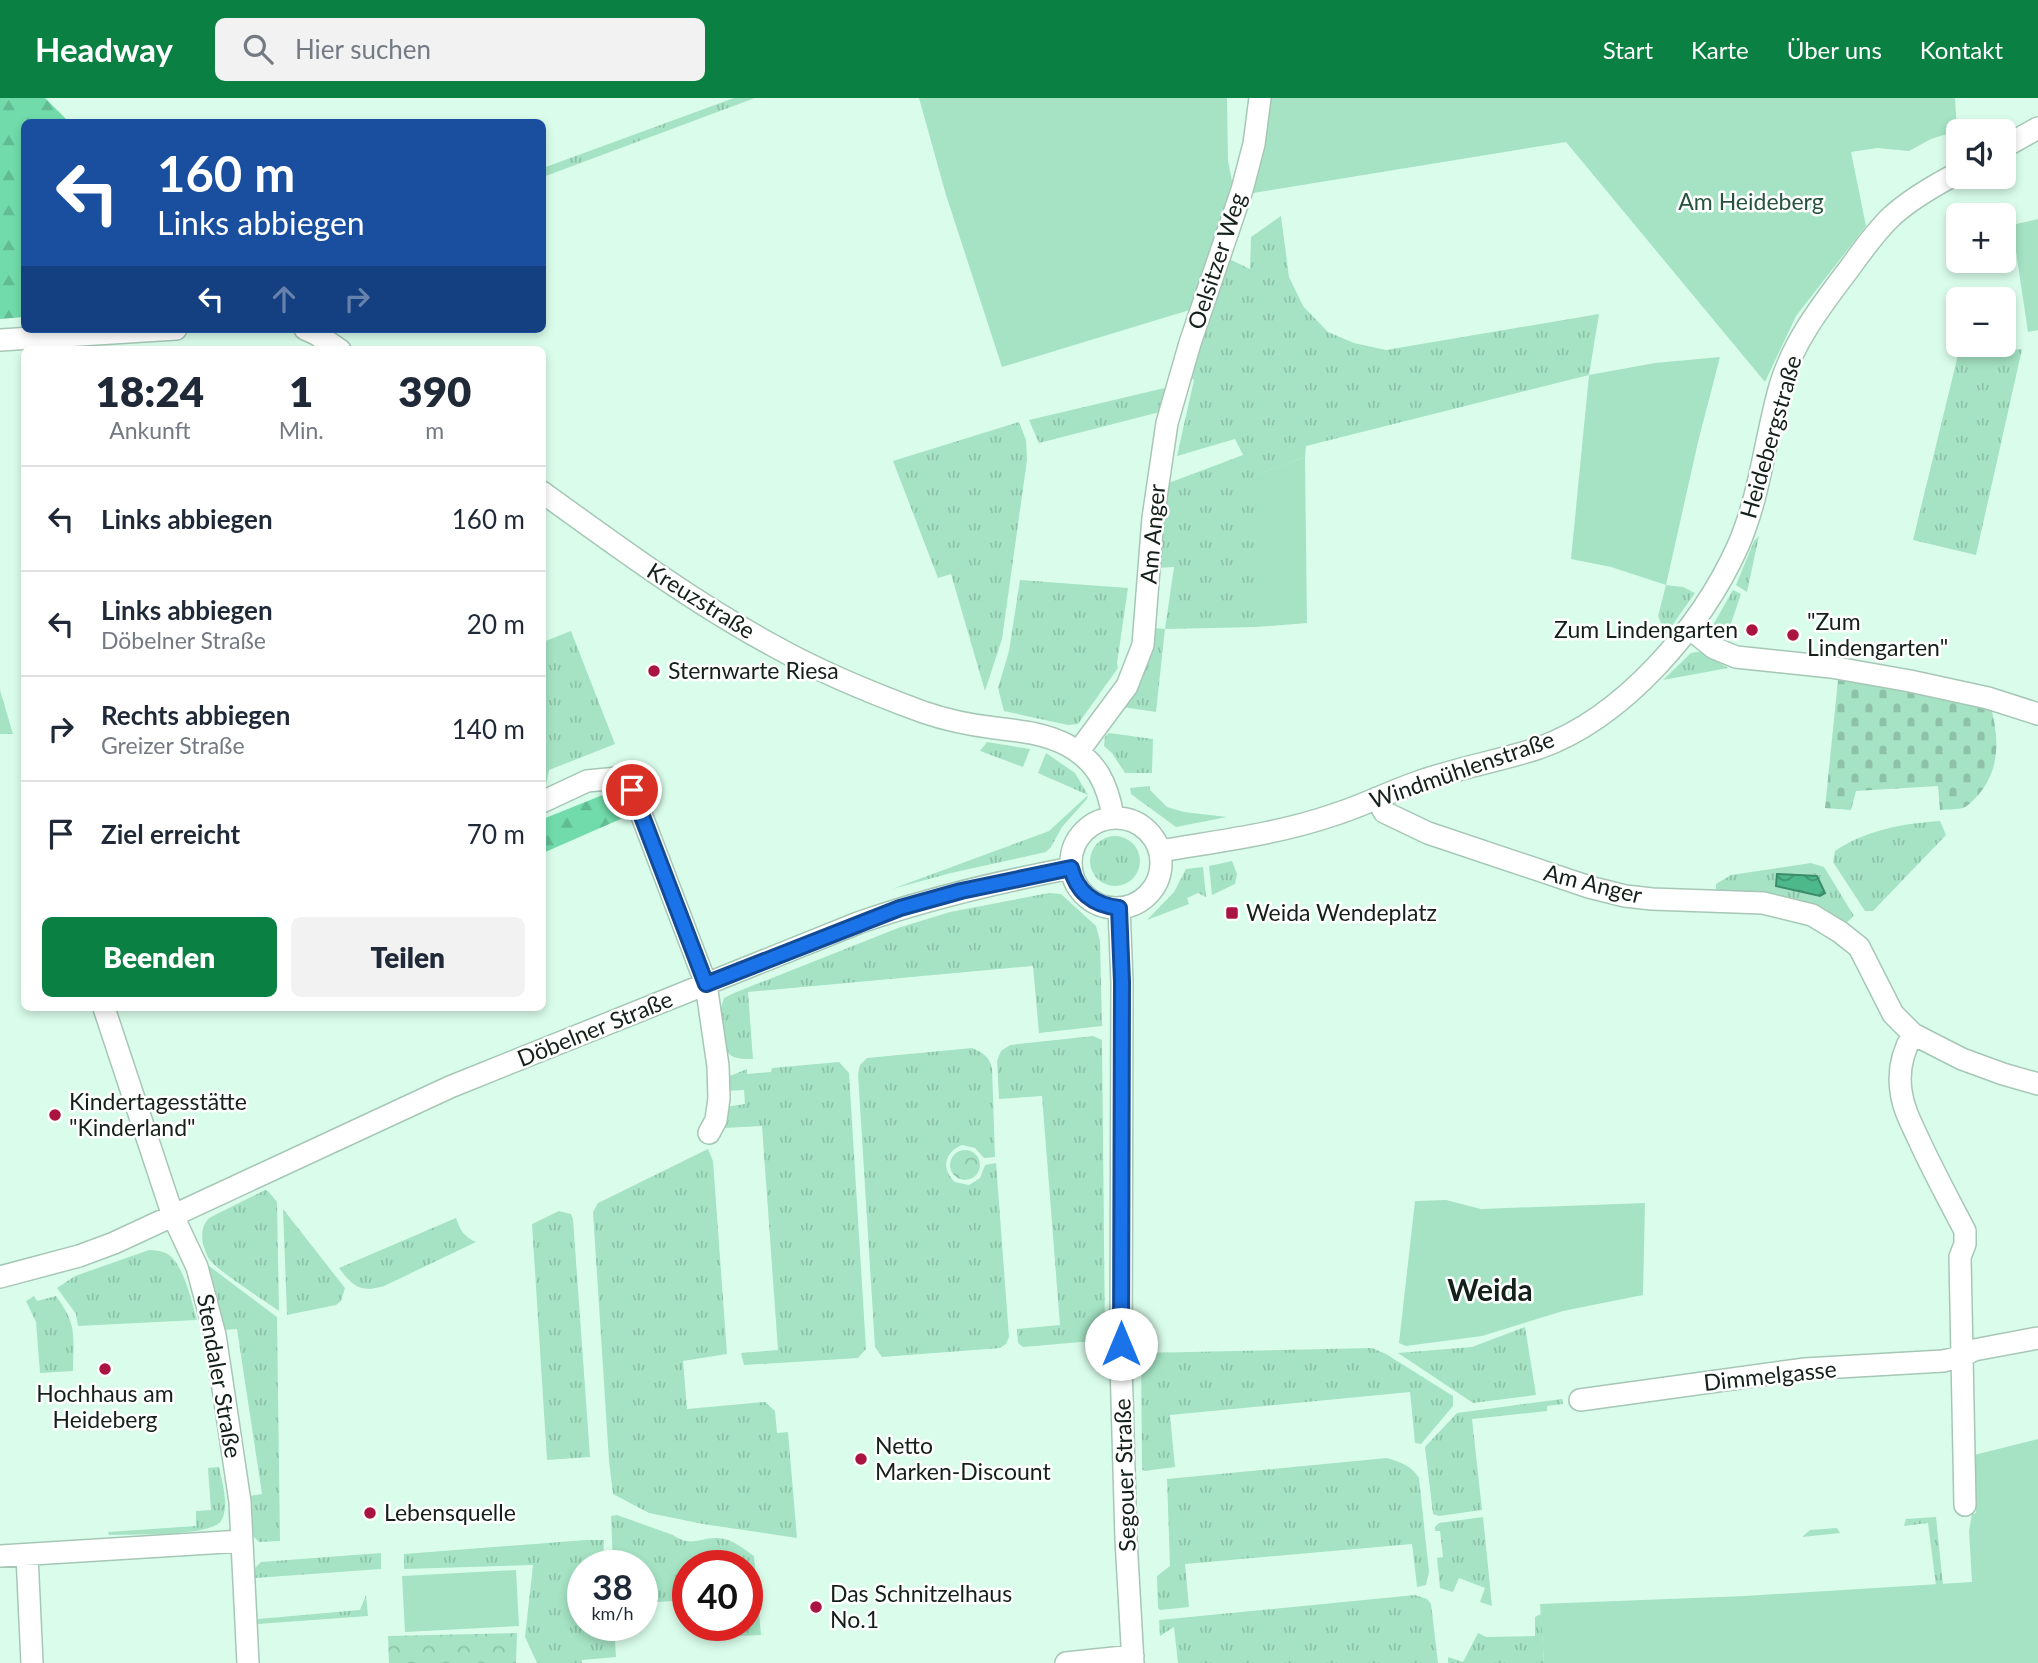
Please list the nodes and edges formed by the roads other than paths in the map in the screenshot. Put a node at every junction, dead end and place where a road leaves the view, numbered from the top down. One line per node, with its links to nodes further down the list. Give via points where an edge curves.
1 (1260, 98): 9 (street, Oelsitzer Weg, via 1242,190)
2 (2038, 128): 3 (street)
3 (2016, 140)
4 (1946, 180): 11 (street, Heidebergstraße, via 1889,218 1804,332 1780,386 1738,546)
5 (112, 333): 7 (street)
6 (314, 333): 8 (street)
7 (0, 340)
8 (334, 346)
9 (1167, 423): 13 (street, Am Anger, via 1153,518 1143,645 1127,686)
10 (546, 495): 13 (street, Kreuzstraße, via 723,617 816,668 924,712 958,722 1041,734)
11 (1689, 628): 12 (street, via 1714,648 1736,657 1910,681); 14 (street, Windmühlenstraße, via 1653,671 1566,735)
12 (2038, 714)
13 (1078, 752): 16 (street, Kreuzstraße, via 1096,767)
14 (1377, 798): 17 (street, Windmühlenstraße, via 1334,815 1234,839); 22 (street, Am Anger, via 1384,812 1428,833 1589,887 1652,899 1763,903 1812,915 1859,947 1893,1014)
15 (546, 800): 20 (street, via 587,781 618,778 632,790)
16 (1113, 817): 17 (street, via 1142,826); 18 (street, via 1085,829)
17 (1160, 850): 19 (street, via 1156,885 1145,898)
18 (1071, 868): 19 (street, via 1089,899); 20 (street, Döbelner Straße, via 900,908)
19 (1119, 908): 34 (street, Segouer Straße, via 1121,1363)
20 (706, 984): 24 (street, via 719,1098); 25 (street, Döbelner Straße, via 450,1087)
21 (105, 1011): 25 (street, Stendaler Straße)
22 (1913, 1034): 23 (street, via 1962,1059); 28 (street, via 1903,1050 1901,1090 1906,1110 1965,1231 1960,1257)
23 (2038, 1084)
24 (709, 1133)
25 (173, 1216): 26 (street, Döbelner Straße, via 79,1256); 31 (street, Stendaler Straße, via 197,1267 215,1335 237,1472)
26 (0, 1277)
27 (2038, 1338): 28 (street, Dimmelgasse)
28 (1961, 1357): 29 (street, Dimmelgasse, via 1805,1369); 30 (street)
29 (1580, 1400)
30 (1965, 1505)
31 (242, 1548): 32 (street); 36 (street, Stendaler Straße)
32 (27, 1555): 33 (street); 35 (street)
33 (0, 1556)
34 (1133, 1660): 37 (street)
35 (32, 1663)
36 (248, 1663)
37 (1066, 1663)

